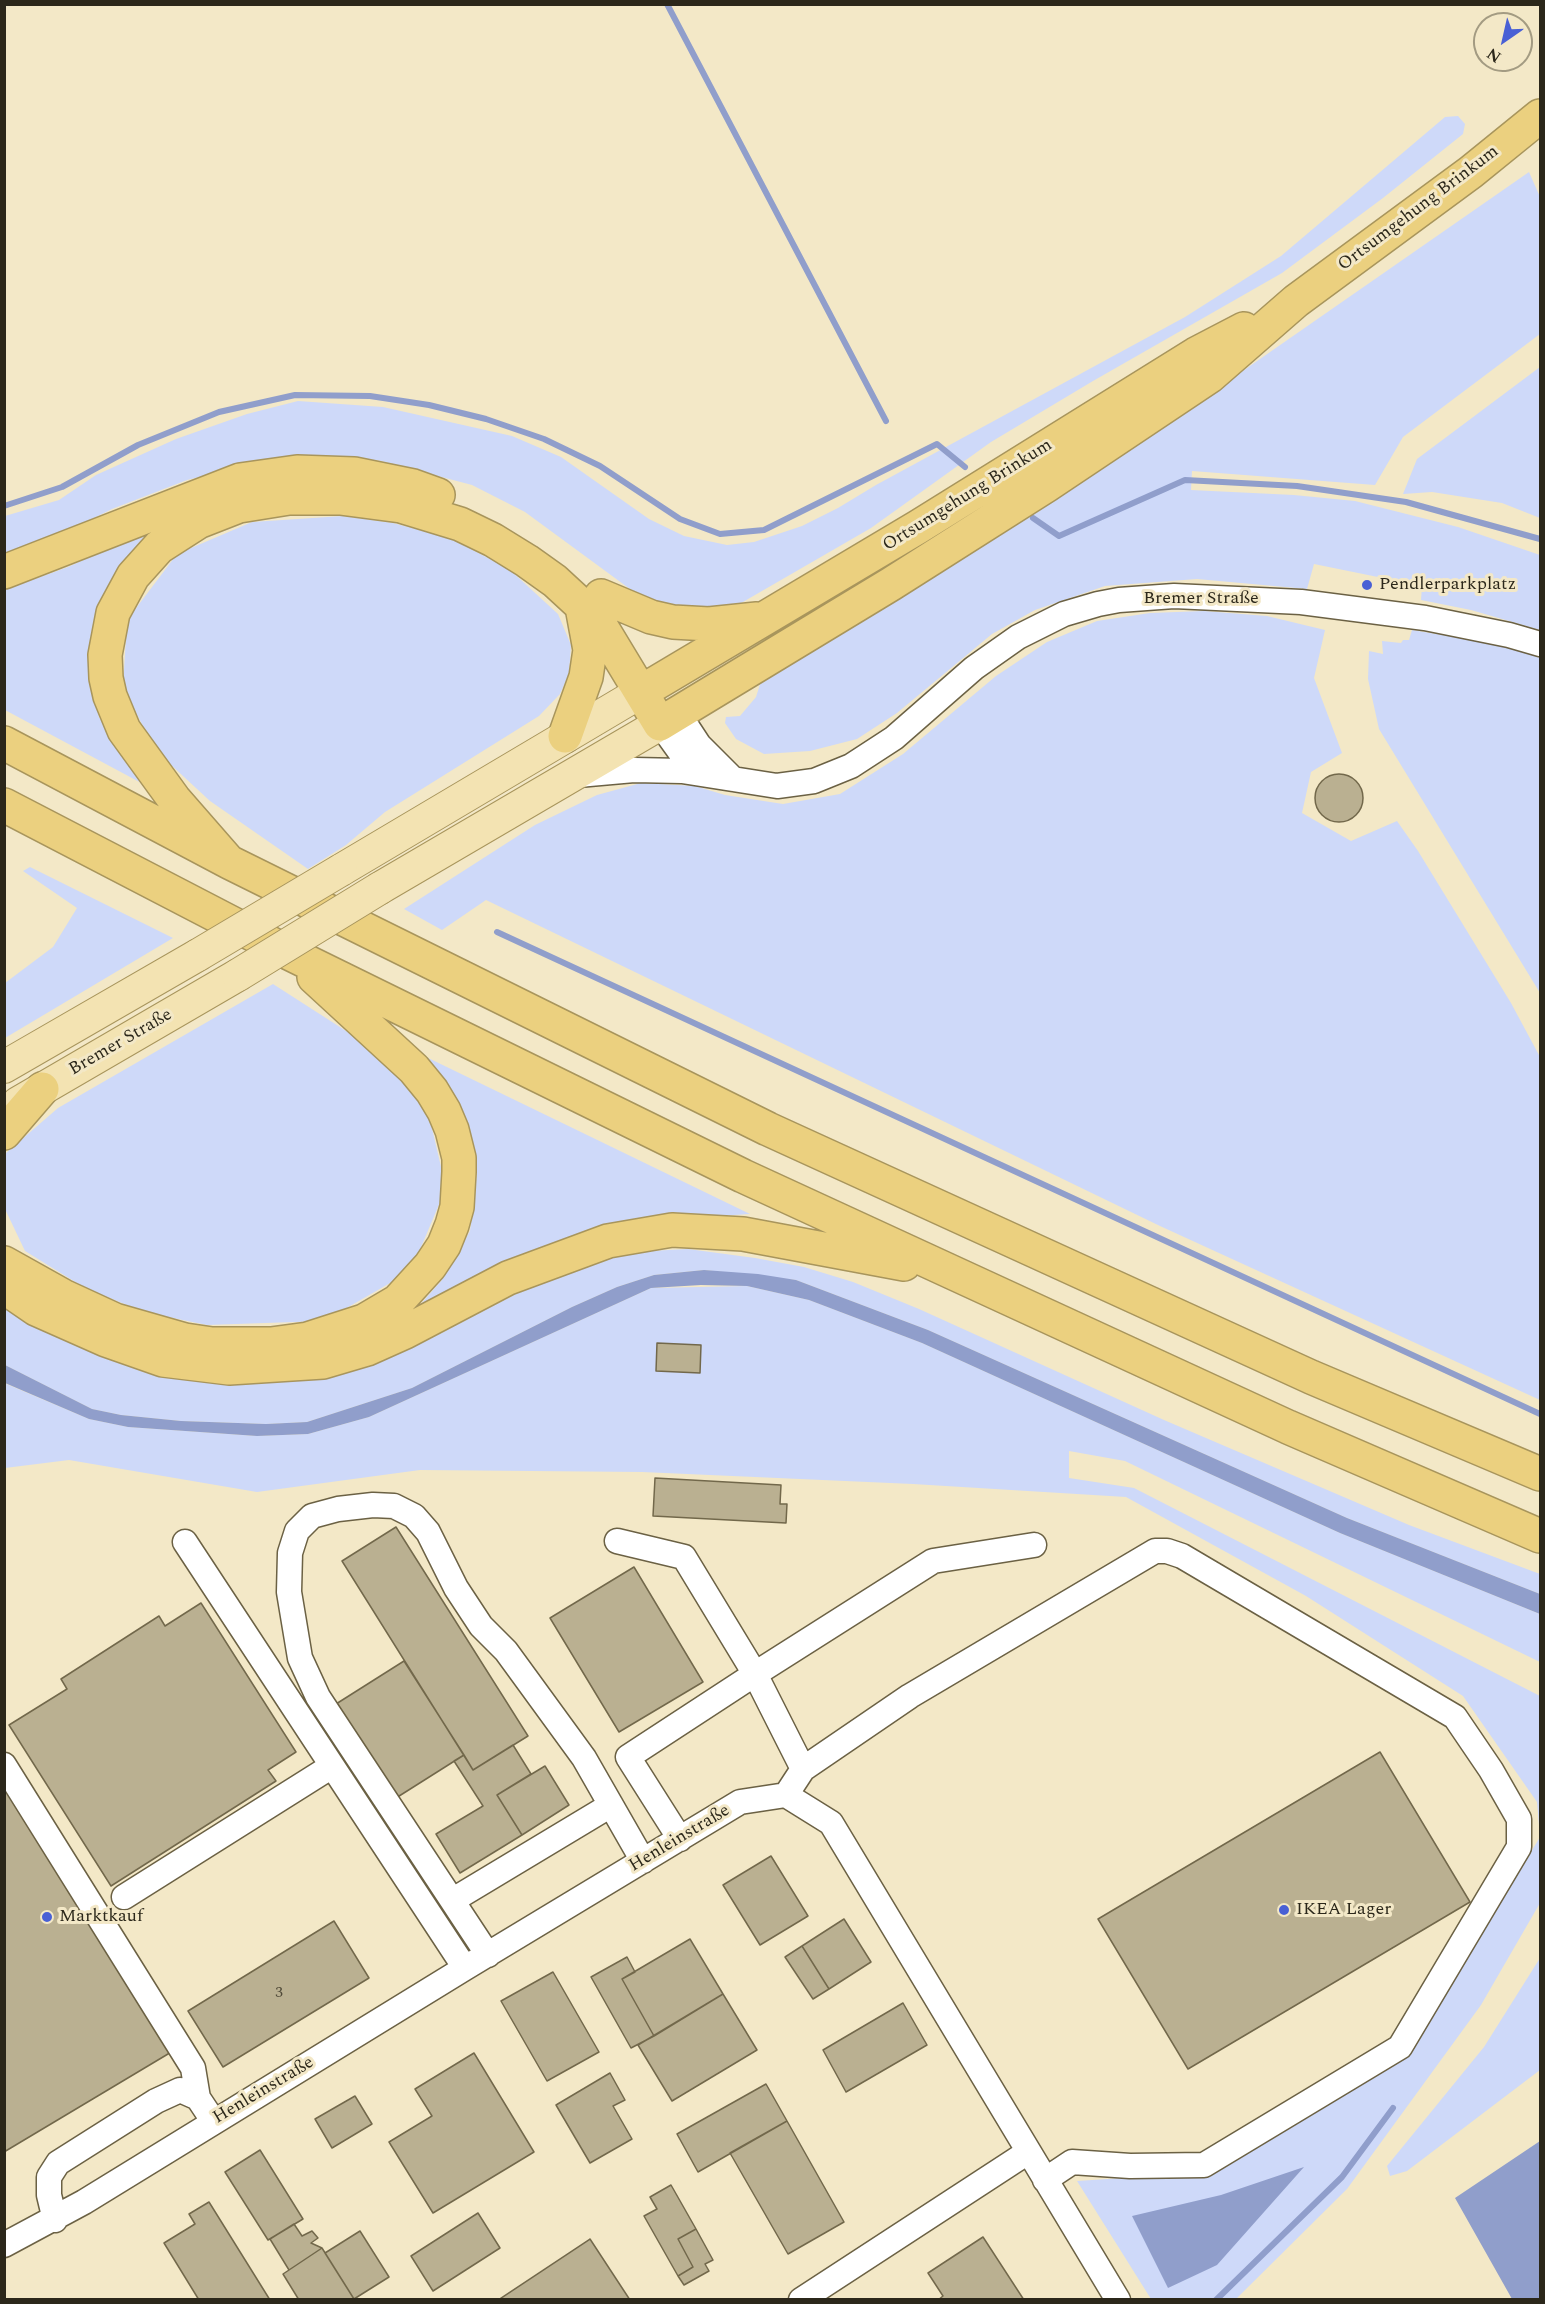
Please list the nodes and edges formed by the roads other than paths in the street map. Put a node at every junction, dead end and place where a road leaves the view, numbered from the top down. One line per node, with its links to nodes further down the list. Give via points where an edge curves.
1 (1526, 127): 2 (highway, Ortsumgehung Brinkum)
2 (1296, 301): 5 (highway, Ortsumgehung Brinkum, via 1196,354); 8 (highway, Ortsumgehung Brinkum, via 1210,376 1047,485)
3 (4, 572): 4 (highway, via 240,480 297,472 354,474 413,486 512,526 581,575)
4 (591, 601): 5 (highway, via 673,622 709,624); 7 (highway, via 602,628); 9 (highway, via 586,677); 15 (highway, via 460,524 401,506 340,498 289,498 239,506 198,522 159,547 133,576 113,613 105,655 110,696 124,730 141,756)
5 (766, 618): 7 (highway, Ortsumgehung Brinkum)
6 (1540, 644): 13 (street, Bremer Straße, via 1425,618 1311,603 1186,596 1119,600 1064,614 1018,637 974,668 894,738 851,766 814,781 788,786)
7 (650, 686): 8 (highway); 9 (main road, Bremer Straße)
8 (669, 719): 11 (street, via 683,756); 12 (main road, Bremer Straße); 13 (street)
9 (565, 736): 17 (main road, Bremer Straße, bridge)
10 (4, 743): 15 (highway)
11 (707, 775): 12 (street, Bremer Straße, via 634,770); 13 (street, Bremer Straße)
12 (573, 776): 18 (main road, Bremer Straße, bridge)
13 (733, 778)
14 (4, 805): 16 (highway)
15 (229, 862): 26 (highway, via 778,1134 1300,1372)
16 (289, 953): 23 (highway, via 733,1171); 24 (highway, via 414,1069 444,1110 457,1151 459,1189 452,1225 430,1266 398,1301 364,1321 308,1339 272,1344 212,1344 145,1329 87,1308)
17 (4, 1067)
18 (42, 1089): 19 (main road, Bremer Straße); 20 (highway)
19 (4, 1111)
20 (4, 1133)
21 (4, 1250): 24 (highway)
22 (4, 1263): 24 (highway)
23 (953, 1273): 25 (highway, via 743,1234 672,1230 608,1241 508,1278 367,1349 323,1362 229,1368 163,1359 106,1340 36,1309); 27 (highway, via 1277,1422)
24 (39, 1282)
25 (4, 1287)
26 (1540, 1474)
27 (1540, 1536)
28 (617, 1541): 31 (street, via 684,1557)
29 (185, 1542): 33 (street)
30 (1034, 1545): 31 (street, via 933,1561)
31 (755, 1674): 34 (street); 37 (street, via 628,1757)
32 (4, 1765): 43 (street, via 193,2068)
33 (332, 1766): 39 (street); 42 (street)
34 (803, 1769): 35 (street); 46 (street, via 910,1696 1155,1551 1167,1551 1455,1717 1491,1770 1519,1819 1519,1847 1400,2047 1204,2165 1072,2162)
35 (786, 1795): 37 (street, Henleinstraße, via 740,1802); 45 (street, via 831,1822)
36 (611, 1805): 38 (street); 40 (street); 40 (street, via 584,1758 506,1651 481,1626 456,1588 428,1532 414,1516 394,1506 373,1505 312,1516 297,1531 290,1553 289,1592 300,1658 318,1697)
37 (680, 1839): 38 (street, Henleinstraße)
38 (643, 1861): 41 (street, Henleinstraße)
39 (124, 1897)
40 (453, 1900): 41 (street)
41 (488, 1955): 42 (street, Henleinstraße)
42 (465, 1968): 44 (street, Henleinstraße)
43 (198, 2098): 44 (street); 47 (street, via 180,2090 156,2101 58,2163 49,2177 48,2195)
44 (214, 2122): 47 (street, Henleinstraße)
45 (1028, 2152): 46 (street); 49 (street)
46 (1045, 2180): 50 (street)
47 (55, 2220): 48 (street, Henleinstraße)
48 (4, 2245)
49 (801, 2300)
50 (1118, 2300)

